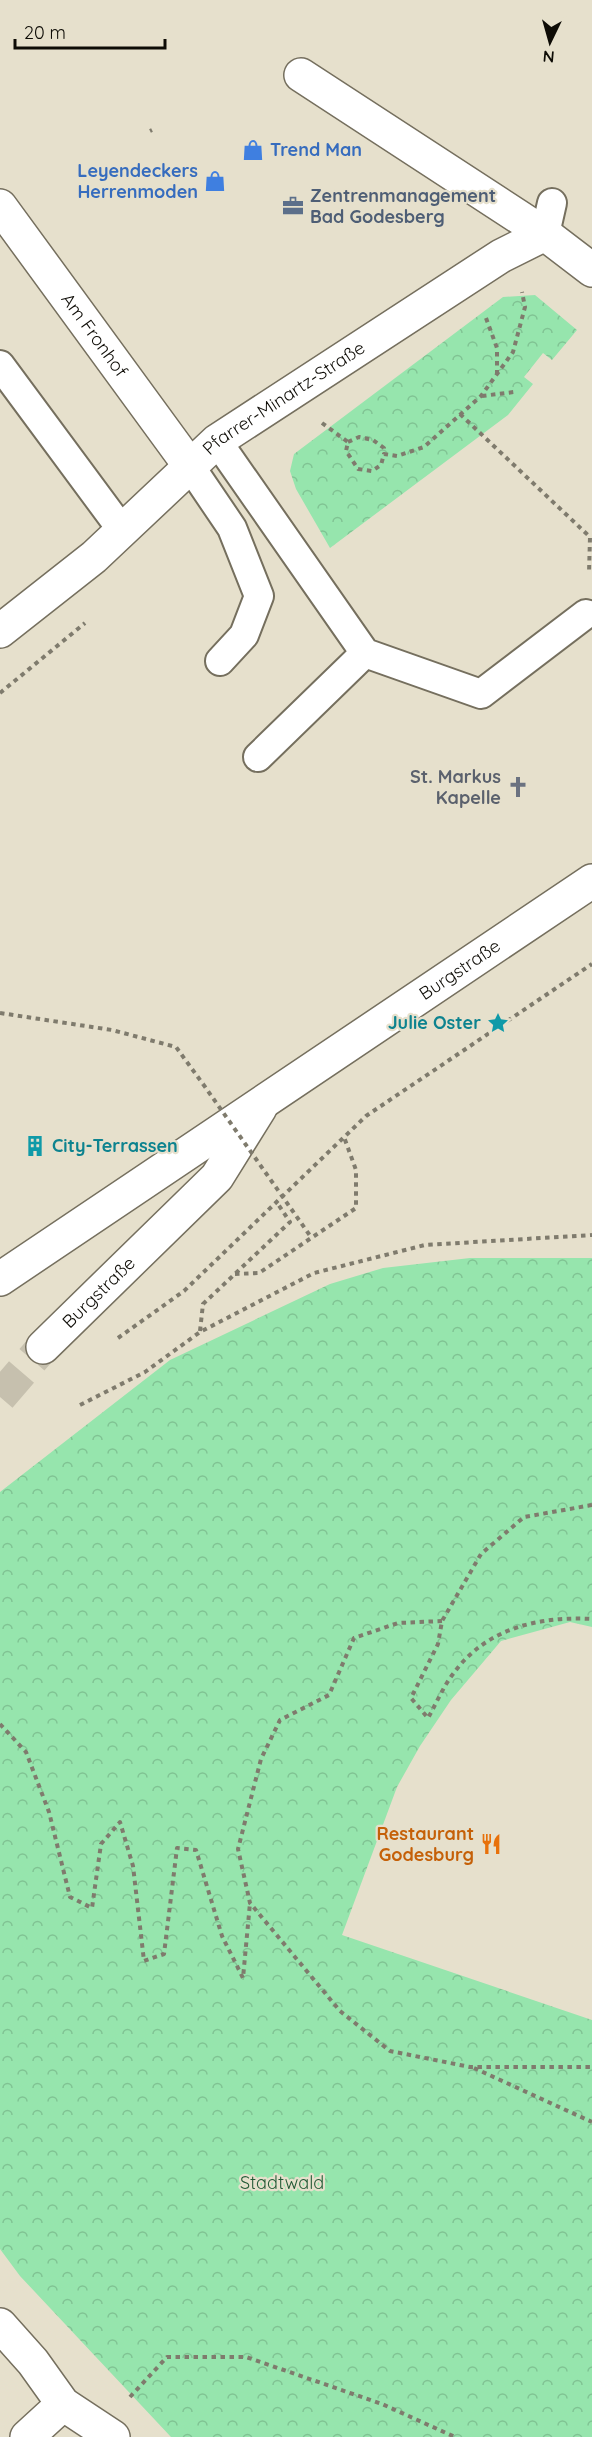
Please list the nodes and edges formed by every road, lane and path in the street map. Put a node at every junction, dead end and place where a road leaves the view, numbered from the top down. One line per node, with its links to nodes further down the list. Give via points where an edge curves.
1 (301, 75): 4 (street)
2 (552, 202): 4 (lane)
3 (0, 206): 17 (street, Am Fronhof)
4 (545, 234): 5 (street, Pfarrer-Minartz-Straße); 6 (street)
5 (501, 256): 7 (street, Pfarrer-Minartz-Straße); 9 (path, via 520,278 525,307 513,352)
6 (592, 270)
7 (462, 281): 9 (path, via 487,319 497,348); 11 (street, Pfarrer-Minartz-Straße)
8 (0, 365): 18 (lane)
9 (497, 375): 12 (path)
10 (514, 392): 12 (path)
11 (285, 396): 14 (street, Pfarrer-Minartz-Straße); 15 (path)
12 (481, 396): 13 (path)
13 (460, 414): 16 (path, via 424,447 397,456); 19 (path, via 591,537)
14 (217, 441): 17 (street, Pfarrer-Minartz-Straße); 21 (lane)
15 (348, 442): 16 (path, via 359,437 373,440 384,448); 16 (path, via 346,452 358,469 372,471 381,465)
16 (384, 454)
17 (190, 466): 18 (street, Pfarrer-Minartz-Straße); 22 (lane, via 232,528 259,596 244,635)
18 (122, 530): 20 (street, Pfarrer-Minartz-Straße)
19 (586, 614): 21 (lane, via 481,693)
20 (0, 631)
21 (365, 653): 23 (lane)
22 (220, 661)
23 (258, 757)
24 (592, 881): 27 (street, Burgstraße)
25 (592, 964): 28 (path, via 366,1116)
26 (0, 1013): 31 (path, bridge, via 112,1030 176,1047)
27 (266, 1098): 33 (street, Burgstraße); 36 (street, Burgstraße, via 217,1177)
28 (344, 1136): 29 (path); 31 (path, via 357,1170 356,1208)
29 (276, 1201): 32 (path, via 291,1222); 35 (path, via 184,1291)
30 (592, 1235): 34 (path, via 414,1248 314,1273)
31 (311, 1237): 32 (path, via 260,1273)
32 (235, 1274): 34 (path, via 203,1304)
33 (0, 1279)
34 (200, 1332): 37 (path, via 145,1372)
35 (114, 1342)
36 (43, 1347)
37 (80, 1405)
38 (592, 1505): 40 (path, via 524,1516 481,1554)
39 (592, 1619): 40 (path, via 558,1617 508,1629 479,1646 453,1674 428,1718 411,1698 438,1644)
40 (442, 1621): 42 (path, via 398,1623 354,1638 329,1695 280,1720 261,1759 238,1849)
41 (0, 1724): 42 (path, via 26,1752 49,1812 70,1897 92,1908 101,1844 120,1822 133,1866 144,1961 164,1954 177,1848 196,1850 222,1936 243,1978)
42 (250, 1903): 43 (path, via 340,2011 390,2051)
43 (470, 2067): 44 (path); 45 (path)
44 (592, 2067)
45 (592, 2122)
46 (0, 2325): 48 (street)
47 (127, 2400): 51 (path, via 167,2357 246,2357 382,2404)
48 (63, 2404): 49 (street); 50 (street)
49 (27, 2437)
50 (113, 2437)
51 (455, 2437)

